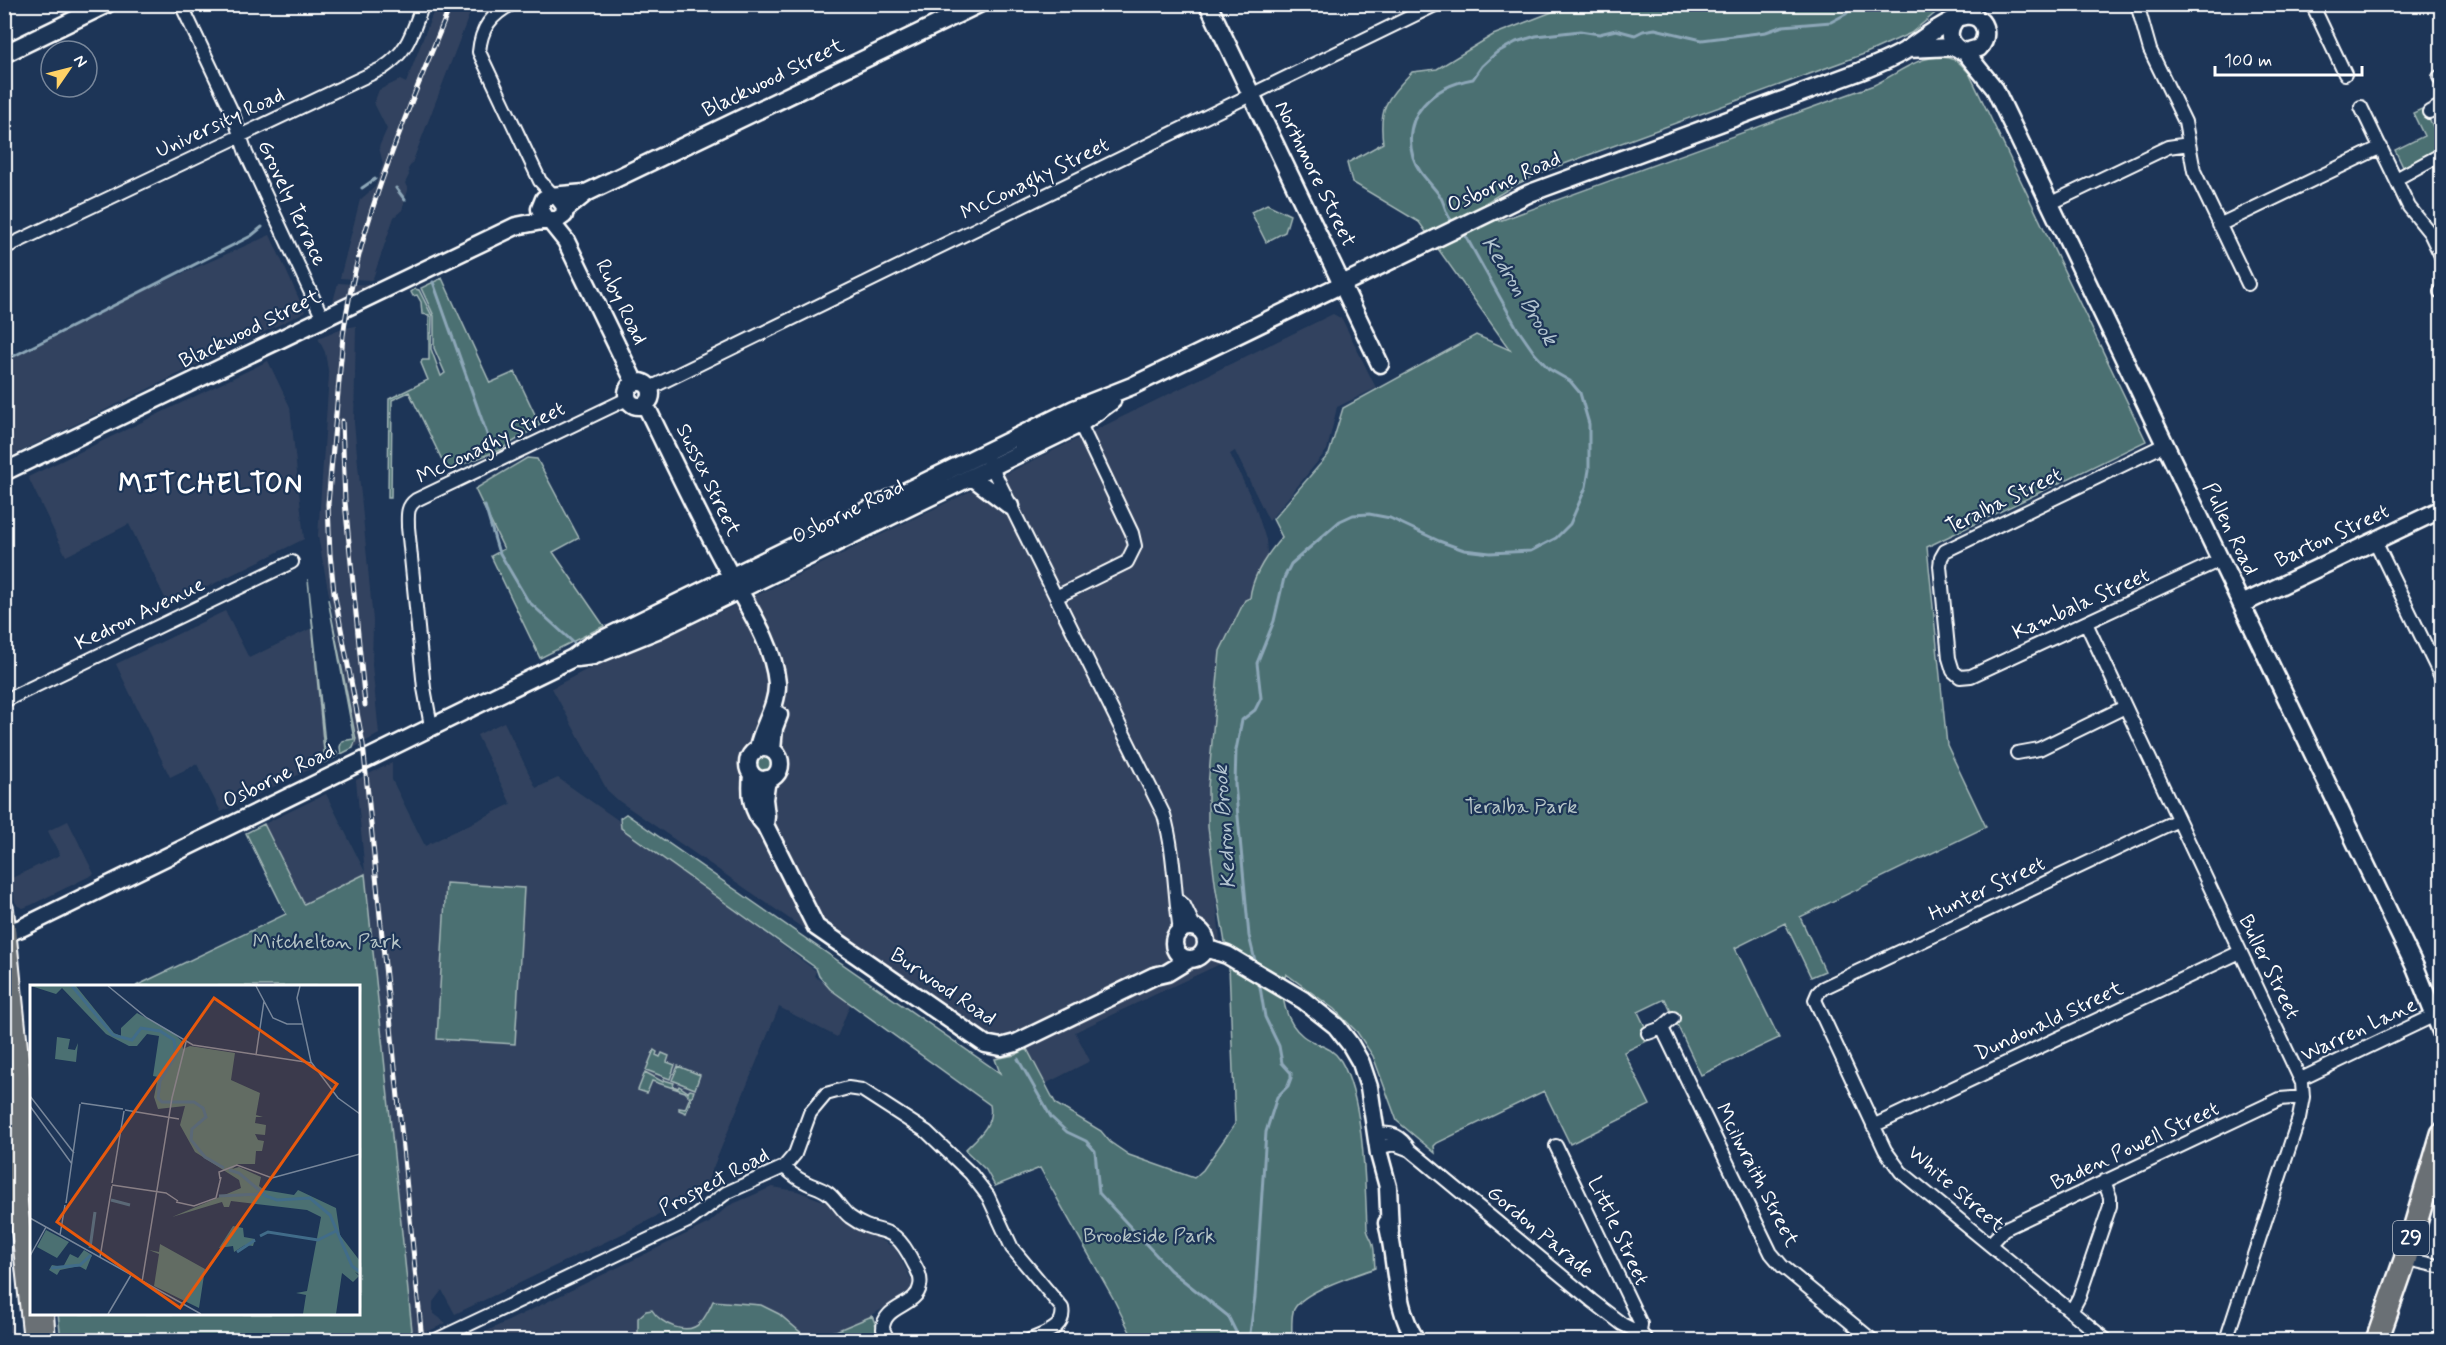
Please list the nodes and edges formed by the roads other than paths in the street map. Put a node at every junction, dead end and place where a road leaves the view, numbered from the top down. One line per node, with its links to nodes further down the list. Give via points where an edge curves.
1 (107, 4): 15 (street)
2 (181, 4): 22 (street, Grovely Terrace)
3 (423, 4): 22 (street, University Road, via 408,45 398,58)
4 (512, 4): 28 (street, via 489,21 481,34 479,52)
5 (979, 4): 28 (street, Blackwood Street)
6 (1208, 4): 18 (street, Northmore Street)
7 (1437, 4): 18 (street, McConaghy Street)
8 (2137, 4): 23 (street, via 2150,50 2185,122)
9 (2312, 4): 16 (street)
10 (1981, 13): 11 (street); 12 (street)
11 (1960, 14): 13 (street, via 1949,30 1951,42); 14 (street, Osborne Road)
12 (1985, 39): 13 (street, via 1979,48); 17 (street, Pullen Road)
13 (1960, 49): 14 (street, Osborne Road); 17 (street, Pullen Road)
14 (1907, 50): 32 (street, Osborne Road, via 1861,71 1578,174 1499,207)
15 (4, 54)
16 (2345, 75)
17 (1995, 89): 27 (street, Pullen Road)
18 (1252, 95): 32 (street, Northmore Street); 37 (street, McConaghy Street)
19 (2442, 105): 21 (street)
20 (2361, 107): 24 (street)
21 (2429, 112)
22 (240, 135): 30 (street, University Road); 34 (street, Grovely Terrace)
23 (2189, 144): 27 (street, via 2168,147); 29 (street, via 2194,171)
24 (2381, 147): 26 (street); 29 (street)
25 (2442, 154): 26 (street)
26 (2396, 179): 31 (street)
27 (2049, 204): 39 (street, Pullen Road)
28 (552, 208): 34 (street, Blackwood Street); 37 (street, Ruby Road)
29 (2219, 225): 33 (street)
30 (4, 248)
31 (2442, 258)
32 (1342, 283): 35 (street, Northmore Street); 36 (street, Osborne Road)
33 (2248, 284)
34 (323, 319): 41 (street, Blackwood Street)
35 (1380, 364)
36 (1132, 386): 38 (street, Osborne Road); 40 (street, Osborne Road, via 1074,409)
37 (640, 393): 48 (street, Sussex Street); 56 (street, McConaghy Street, via 410,506 408,528)
38 (1080, 424): 40 (street, Osborne Road); 49 (street, via 1132,532 1135,546 1127,562)
39 (2164, 445): 46 (street, Pullen Road); 52 (street, Teralba Street, via 1945,551 1940,561 1949,658)
40 (988, 460): 42 (street, Osborne Road); 43 (street); 48 (street, Osborne Road)
41 (4, 472)
42 (972, 477): 43 (street); 48 (street, Osborne Road)
43 (1010, 506): 49 (street)
44 (2442, 509): 45 (street, Barton Street)
45 (2375, 540): 50 (street, Barton Street); 53 (street)
46 (2220, 560): 50 (street, Pullen Road); 51 (street, Kambala Street)
47 (292, 562): 54 (street, Kedron Avenue)
48 (738, 585): 56 (street, Osborne Road, via 589,646 573,658); 57 (street, via 770,651 777,683 760,735)
49 (1056, 597): 62 (street, via 1164,815 1172,842 1176,908)
50 (2242, 604): 70 (street, Pullen Road)
51 (2086, 623): 52 (street, Kambala Street, via 1971,676); 55 (street, Buller Street)
52 (1958, 676)
53 (2442, 679)
54 (4, 701)
55 (2125, 707): 58 (street, via 2039,749); 60 (street, Buller Street)
56 (431, 726): 63 (street, Osborne Road)
57 (765, 749): 59 (street, via 752,753 748,761); 59 (street, via 778,757 780,766 776,775)
58 (2017, 753)
59 (760, 777): 68 (street, Burwood Road, via 765,825 816,927 985,1044 1009,1046)
60 (2178, 820): 66 (street, Buller Street); 69 (street, Hunter Street, via 1823,988)
61 (4, 909): 63 (main road)
62 (1188, 930): 64 (street, via 1175,939); 65 (street, via 1203,934)
63 (6, 934): 82 (main road)
64 (1176, 948): 67 (street, via 1181,956); 68 (street)
65 (1206, 948): 67 (street, via 1200,956); 80 (street, via 1227,955 1292,993 1336,1026 1356,1053 1369,1087)
66 (2240, 952): 76 (street, Buller Street); 78 (street, Dundonald Street)
67 (1190, 959): 68 (street, Burwood Road)
68 (1154, 976)
69 (1816, 996): 78 (street, White Street, via 1818,1009)
70 (2437, 1017): 74 (street, Pullen Road); 76 (street, Warren Lane)
71 (1673, 1018): 72 (street)
72 (1662, 1028): 73 (street); 101 (street, Mcilwraith Street, via 1771,1253)
73 (1648, 1033)
74 (2442, 1034)
75 (4, 1072): 90 (main road)
76 (2301, 1079): 77 (street, Buller Street)
77 (2303, 1096): 85 (street, Baden Powell Street, via 2280,1099); 103 (street, Buller Street)
78 (1874, 1126): 86 (street, White Street, via 1901,1172)
79 (2442, 1134): 104 (highway, 29)
80 (1377, 1145): 94 (street, Gordon Parade, via 1394,1144 1410,1150 1591,1300); 100 (street, via 1388,1187 1399,1298)
81 (1556, 1146): 94 (street, Little Street, via 1641,1324)
82 (30, 1167)
83 (784, 1167): 97 (street, Prospect Road, via 726,1193 690,1220); 98 (street, via 825,1191 858,1221 896,1236 907,1249 921,1285 915,1297 886,1317 883,1329); 99 (street, Prospect Road, via 795,1154 810,1113 826,1094 837,1089 862,1090 927,1132 988,1196 1012,1248 1058,1302 1063,1315 1061,1323)
84 (2442, 1178): 87 (highway, 29)
85 (2104, 1181): 86 (street, Baden Powell Street, via 2004,1229); 89 (street, via 2110,1206)
86 (1990, 1244): 89 (street, White Street)
87 (2416, 1261): 88 (street); 105 (highway, 29)
88 (2442, 1267)
89 (2071, 1312): 102 (street, White Street)
90 (30, 1313)
91 (30, 1315): 95 (main road)
92 (44, 1315): 96 (main road)
93 (2442, 1333): 106 (street)
94 (1643, 1337)
95 (33, 1341)
96 (46, 1341)
97 (436, 1341)
98 (888, 1341)
99 (1030, 1341)
100 (1416, 1341)
101 (1872, 1341)
102 (2106, 1341)
103 (2226, 1341)
104 (2377, 1341)
105 (2390, 1341)
106 (2439, 1341)

